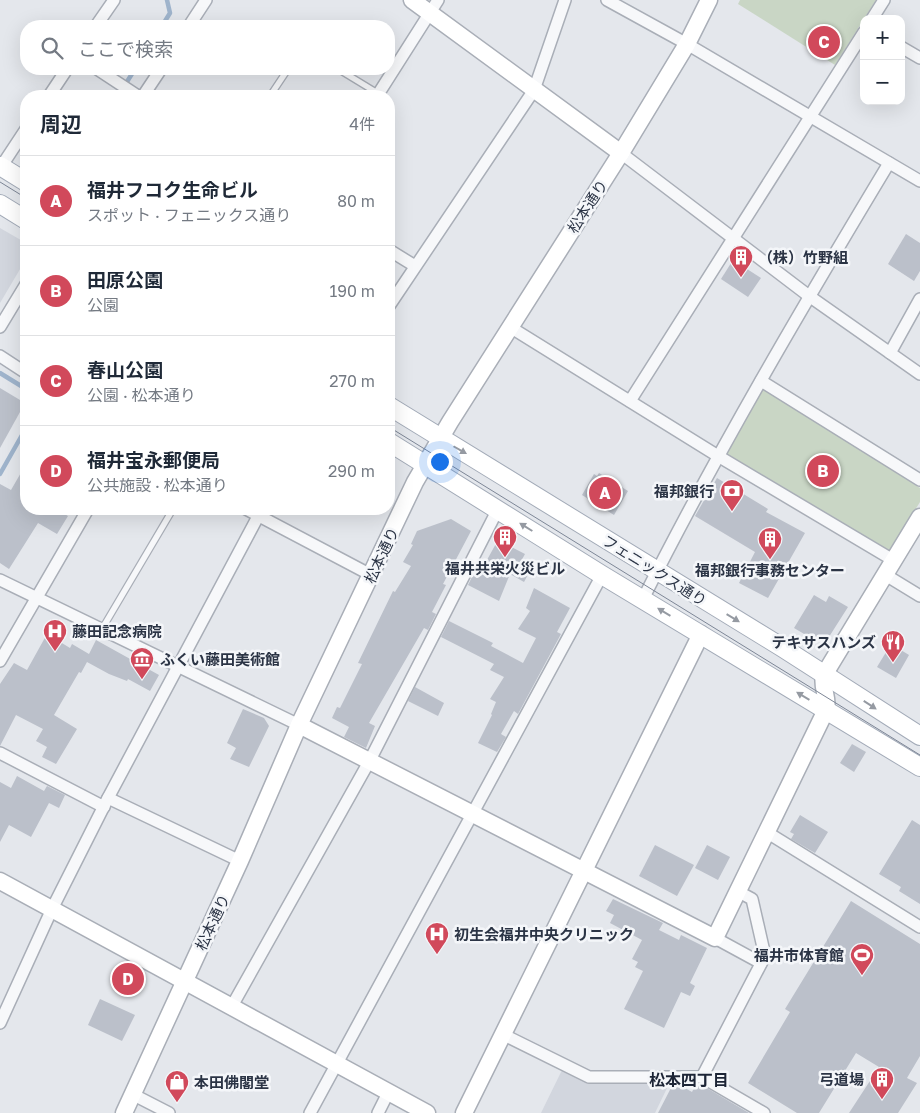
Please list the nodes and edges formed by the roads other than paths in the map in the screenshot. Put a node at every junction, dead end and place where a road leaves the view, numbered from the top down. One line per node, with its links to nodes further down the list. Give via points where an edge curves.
1 (114, 0): 10 (street)
2 (206, 0): 11 (street)
3 (412, 0): 8 (street)
4 (565, 0): 29 (street)
5 (608, 0): 13 (street)
6 (708, 0): 13 (street, 松本通り)
7 (884, 0): 9 (street)
8 (434, 7): 16 (street); 29 (street)
9 (875, 15)
10 (100, 20)
11 (193, 20)
12 (860, 38): 30 (street)
13 (687, 44): 30 (street); 32 (street, 松本通り)
14 (905, 49): 15 (street)
15 (920, 58)
16 (395, 68)
17 (63, 75): 23 (street)
18 (106, 75): 24 (street)
19 (157, 75): 25 (street)
20 (284, 75): 26 (lane)
21 (347, 75): 27 (lane)
22 (391, 75): 28 (street)
23 (53, 90)
24 (129, 90)
25 (147, 90)
26 (274, 90)
27 (370, 90)
28 (381, 90)
29 (534, 90): 32 (street); 41 (street)
30 (810, 116): 33 (street); 39 (street)
31 (20, 138): 34 (street)
32 (621, 153): 39 (street); 47 (street, 松本通り)
33 (889, 163): 36 (street); 43 (street)
34 (1, 166): 35 (main road)
35 (20, 178)
36 (920, 182)
37 (0, 204): 38 (main road)
38 (20, 216)
39 (732, 239): 43 (street); 53 (street)
40 (395, 254): 41 (street)
41 (415, 266): 44 (street)
42 (20, 294): 46 (street)
43 (809, 296): 48 (street); 52 (street)
44 (395, 297)
45 (920, 299): 48 (street)
46 (0, 327)
47 (510, 327): 53 (street); 55 (street, 松本通り)
48 (890, 353): 51 (street)
49 (0, 356): 50 (street)
50 (20, 368)
51 (920, 374)
52 (761, 381): 57 (street); 59 (street)
53 (630, 401): 57 (street)
54 (395, 410): 55 (main road, フェニックス通り)
55 (440, 438): 58 (street, 松本通り); 67 (main road, フェニックス通り, one-way to 67)
56 (395, 446): 58 (main road, フェニックス通り)
57 (718, 456): 66 (street); 67 (street)
58 (425, 463): 60 (main road, フェニックス通り); 70 (street, 松本通り)
59 (920, 480)
60 (498, 509): 68 (main road, フェニックス通り, one-way to 60); 84 (street)
61 (85, 515): 73 (street)
62 (169, 515): 75 (lane)
63 (258, 515): 78 (street)
64 (265, 515): 70 (street)
65 (920, 517): 66 (street)
66 (893, 560): 69 (street)
67 (657, 571): 74 (street); 79 (main road, フェニックス通り, one-way to 79)
68 (602, 574): 74 (main road, フェニックス通り); 87 (street)
69 (884, 574): 72 (street); 79 (street)
70 (372, 575): 81 (street, 松本通り)
71 (0, 580): 73 (street)
72 (920, 596)
73 (38, 598): 75 (street); 77 (street)
74 (643, 598): 76 (main road, フェニックス通り, one-way to 74)
75 (102, 629): 78 (street)
76 (701, 634): 80 (main road, フェニックス通り, one-way to 76); 90 (street)
77 (0, 661)
78 (178, 666): 81 (street); 86 (street)
79 (824, 675): 80 (street); 82 (main road, フェニックス通り, one-way to 82)
80 (826, 710): 85 (main road, フェニックス通り); 88 (street)
81 (299, 724): 84 (street); 89 (street, 松本通り)
82 (920, 736)
83 (0, 753): 86 (street)
84 (370, 760): 87 (street); 98 (street)
85 (920, 766)
86 (106, 802): 89 (street); 93 (street)
87 (474, 813): 90 (street); 101 (street)
88 (768, 833): 92 (street); 94 (street)
89 (240, 861): 97 (street, 松本通り)
90 (584, 869): 95 (street); 100 (street)
91 (0, 881): 93 (street)
92 (739, 892): 95 (street); 96 (street, via 752,899 766,953)
93 (52, 908): 97 (street); 99 (street)
94 (920, 927)
95 (715, 938): 96 (street)
96 (761, 963): 102 (street)
97 (185, 981): 98 (street); 104 (street, 松本通り)
98 (232, 1006): 101 (street)
99 (0, 1023)
100 (502, 1034): 102 (street, via 590,1077); 110 (street)
101 (337, 1064): 103 (street); 107 (street)
102 (702, 1077): 111 (street)
103 (389, 1092): 108 (street); 109 (street)
104 (132, 1094): 105 (street, 松本通り); 106 (street)
105 (124, 1113)
106 (170, 1113)
107 (310, 1113)
108 (378, 1113)
109 (427, 1113)
110 (464, 1113)
111 (764, 1113)

